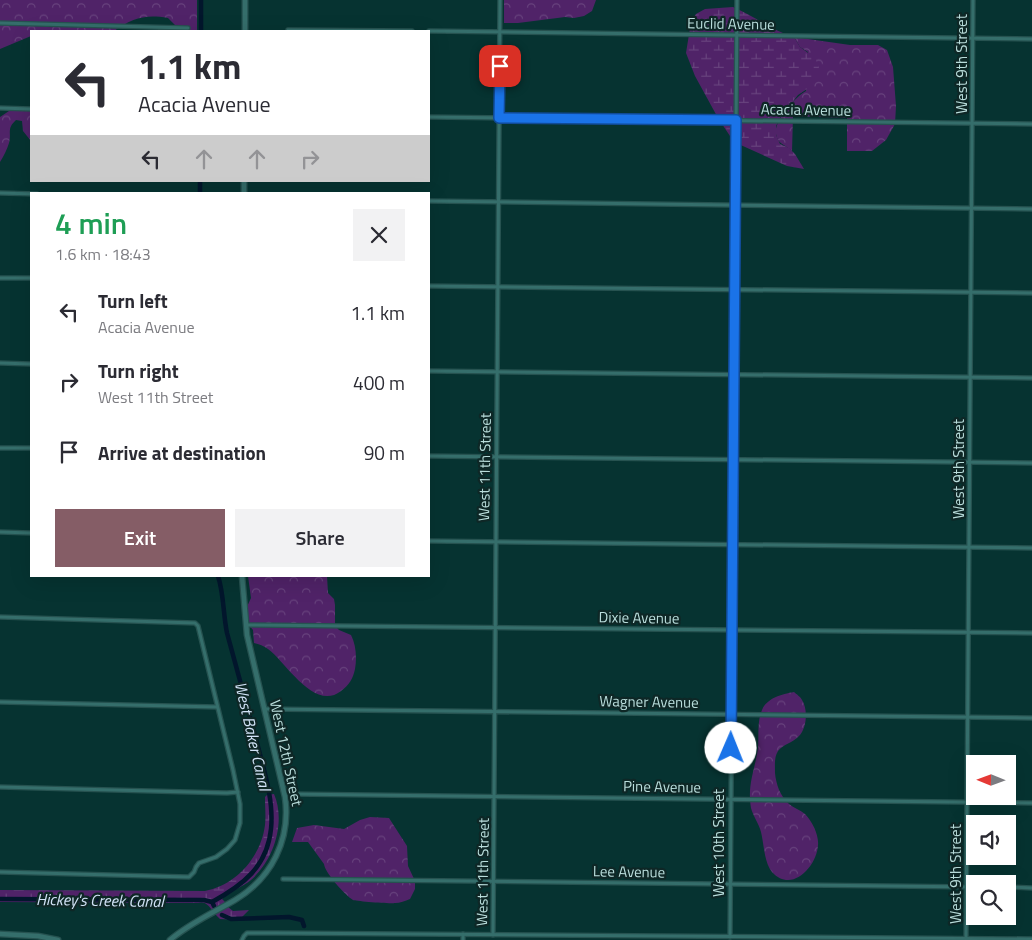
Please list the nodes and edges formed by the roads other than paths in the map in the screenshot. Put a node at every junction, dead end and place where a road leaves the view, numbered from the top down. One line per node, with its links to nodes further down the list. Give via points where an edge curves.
1 (245, 0): 7 (street)
2 (500, 0): 9 (street, West 11th Street)
3 (737, 0): 10 (street, West 10th Street)
4 (973, 0): 11 (street, West 9th Street)
5 (0, 23): 6 (street)
6 (188, 28)
7 (245, 30)
8 (430, 32): 9 (street, Euclid Avenue)
9 (500, 32): 10 (street, Euclid Avenue); 16 (street, West 11th Street)
10 (737, 35): 11 (street, Euclid Avenue); 17 (street, West 10th Street)
11 (973, 38): 12 (street, Euclid Avenue); 18 (street, West 9th Street)
12 (1032, 39)
13 (0, 108): 14 (street)
14 (30, 109)
15 (430, 117): 16 (street, Acacia Avenue)
16 (499, 118): 17 (street, Acacia Avenue); 23 (street, West 11th Street)
17 (736, 120): 18 (street, Acacia Avenue); 24 (street, West 10th Street)
18 (972, 123): 19 (street, Acacia Avenue); 25 (street, West 9th Street)
19 (1032, 124)
20 (0, 193): 21 (street)
21 (30, 194)
22 (430, 202): 23 (street)
23 (499, 202): 24 (street); 30 (street, West 11th Street)
24 (735, 205): 25 (street); 31 (street, West 10th Street)
25 (972, 208): 26 (street); 32 (street, West 9th Street)
26 (1032, 208)
27 (0, 278): 28 (street)
28 (30, 278)
29 (430, 286): 30 (street)
30 (498, 287): 31 (street); 37 (street, West 11th Street)
31 (735, 290): 32 (street); 38 (street, West 10th Street)
32 (971, 292): 33 (street); 39 (street, West 9th Street)
33 (1032, 293)
34 (0, 363): 35 (street)
35 (30, 364)
36 (430, 371): 37 (street)
37 (497, 372): 38 (street); 44 (street, West 11th Street)
38 (734, 375): 39 (street); 45 (street, West 10th Street)
39 (971, 378): 40 (street); 46 (street, West 9th Street)
40 (1032, 378)
41 (0, 448): 42 (street)
42 (30, 448)
43 (430, 456): 44 (street)
44 (497, 457): 45 (street); 51 (street, West 11th Street)
45 (734, 460): 46 (street); 52 (street, West 10th Street)
46 (970, 462): 47 (street); 53 (street, West 9th Street)
47 (1032, 463)
48 (0, 532): 49 (street)
49 (30, 533)
50 (430, 541): 51 (street)
51 (496, 542): 52 (street); 58 (street, West 11th Street)
52 (733, 545): 53 (street); 59 (street, West 10th Street)
53 (969, 547): 54 (street); 60 (street, West 9th Street)
54 (1032, 548)
55 (242, 577): 57 (street, West 12th Street)
56 (0, 617): 63 (street, via 195,623)
57 (246, 625): 58 (street, Dixie Avenue); 64 (street, West 12th Street)
58 (496, 627): 59 (street, Dixie Avenue); 65 (street, West 11th Street)
59 (732, 630): 60 (street, Dixie Avenue); 66 (street, West 10th Street)
60 (969, 633): 61 (street, Dixie Avenue); 67 (street, West 9th Street)
61 (1032, 633)
62 (0, 702): 63 (street)
63 (217, 707): 71 (street)
64 (265, 710): 65 (street, Wagner Avenue); 105 (street, West 12th Street, via 286,806 280,850 252,889)
65 (495, 712): 66 (street, Wagner Avenue); 73 (street, West 11th Street)
66 (732, 715): 67 (street, Wagner Avenue); 74 (street, West 10th Street)
67 (968, 717): 68 (street, Wagner Avenue); 69 (street, West 9th Street)
68 (1032, 718)
69 (968, 755)
70 (0, 787): 71 (street)
71 (238, 792): 79 (street, via 241,811 235,840 222,854 199,863 189,877)
72 (292, 794): 73 (street, Pine Avenue)
73 (495, 796): 74 (street, Pine Avenue); 82 (street, West 11th Street)
74 (731, 799): 75 (street, Pine Avenue); 83 (street, West 10th Street)
75 (966, 802)
76 (1016, 803): 77 (street, Pine Avenue)
77 (1032, 803)
78 (968, 805): 80 (street, West 9th Street)
79 (0, 872)
80 (967, 875)
81 (283, 879): 82 (street, Lee Avenue)
82 (494, 882): 83 (street, Lee Avenue); 90 (street, West 11th Street)
83 (730, 884): 84 (street, Lee Avenue); 92 (street, West 10th Street)
84 (966, 887)
85 (1016, 887): 86 (street)
86 (1032, 888)
87 (966, 925): 98 (street, West 9th Street)
88 (0, 934): 104 (street)
89 (463, 934): 90 (street); 93 (street, via 247,933); 106 (street)
90 (493, 935): 91 (street)
91 (521, 935): 94 (street); 107 (street)
92 (730, 937): 96 (street); 97 (street)
93 (243, 938)
94 (580, 938): 95 (street)
95 (638, 938): 96 (street)
96 (697, 938)
97 (755, 938): 99 (street)
98 (966, 938): 101 (street); 102 (street)
99 (814, 939): 100 (street)
100 (872, 939): 101 (street)
101 (949, 939)
102 (1008, 939): 103 (street)
103 (1032, 939)
104 (58, 940)
105 (170, 940)
106 (463, 940)
107 (521, 940)

